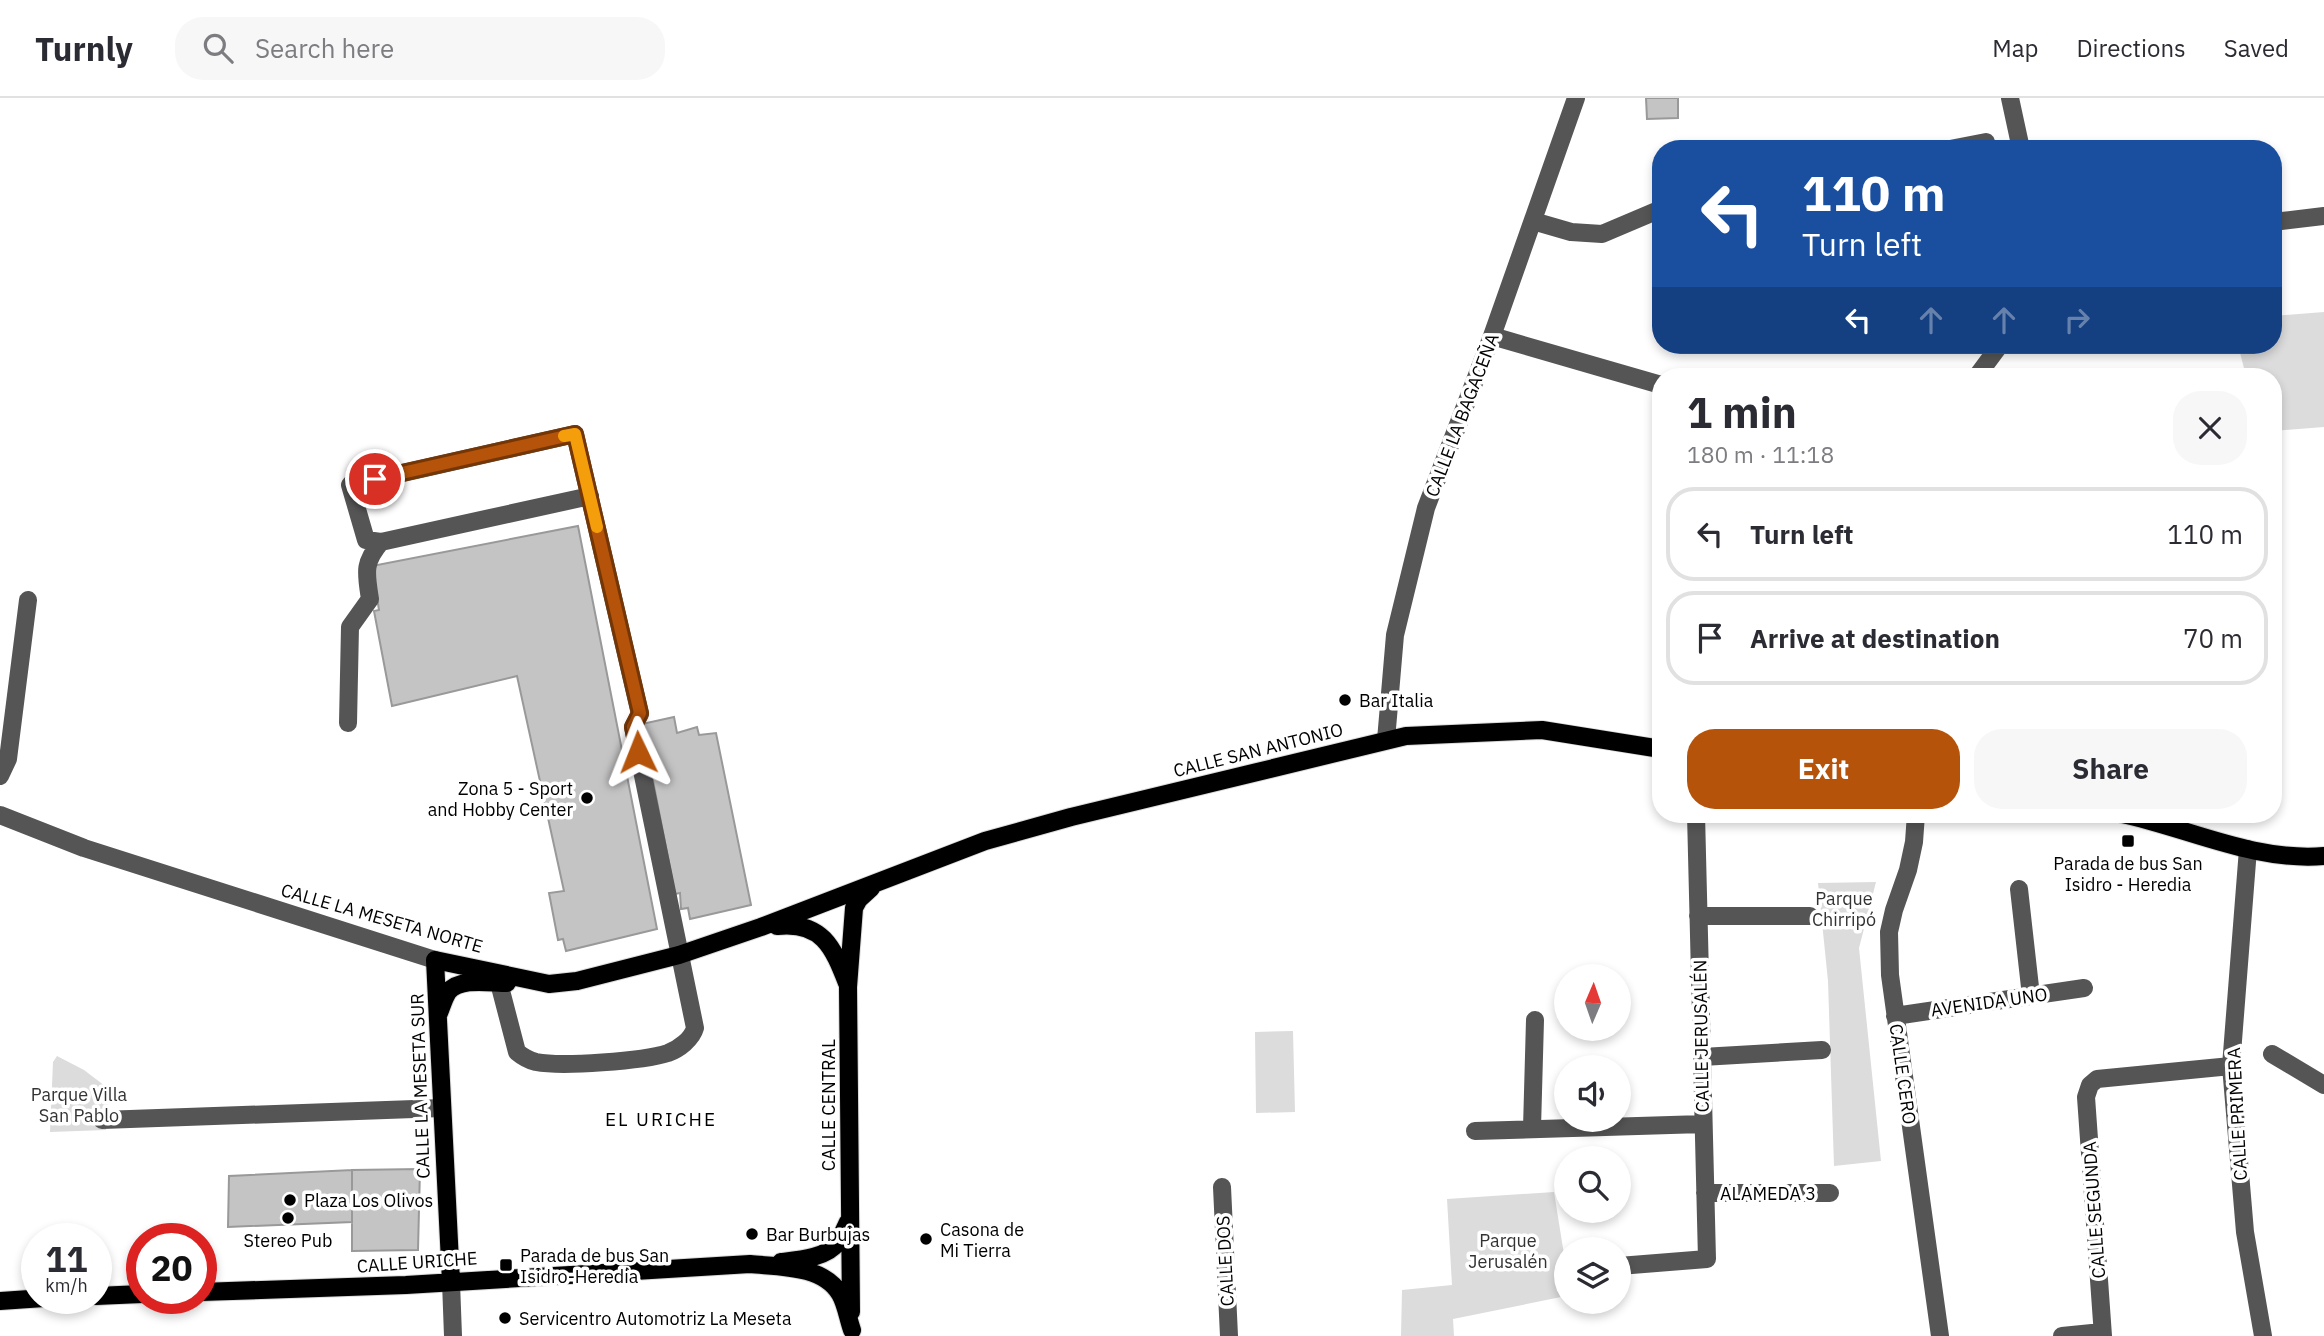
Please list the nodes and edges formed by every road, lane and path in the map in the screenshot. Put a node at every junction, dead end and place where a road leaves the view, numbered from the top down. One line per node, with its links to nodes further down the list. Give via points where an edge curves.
1 (1576, 98): 6 (street, CALLE LA BAGACEÑA)
2 (2010, 98): 3 (street)
3 (2019, 140)
4 (1652, 213): 6 (street, via 1602,234 1571,232)
5 (2324, 216): 7 (street)
6 (1533, 221): 8 (street, CALLE LA BAGACEÑA)
7 (2282, 221)
8 (1492, 336): 9 (street); 14 (street, CALLE LA BAGACEÑA, via 1426,508 1407,578 1395,635)
9 (1652, 383)
10 (590, 496): 11 (street); 11 (street, via 575,434 351,485 366,540); 28 (street, via 640,713 633,727)
11 (381, 542): 13 (street, via 365,570 370,599 350,627)
12 (28, 600): 16 (street, via 8,759)
13 (348, 723)
14 (1387, 740): 15 (main road, CALLE SAN ANTONIO, via 1542,730); 23 (main road, CALLE SAN ANTONIO, via 985,841)
15 (1652, 748)
16 (0, 776)
17 (0, 815): 29 (street, CALLE LA MESETA NORTE, via 84,848)
18 (1696, 823): 25 (street, CALLE JERUSALÉN)
19 (1915, 823): 36 (street, CALLE CERO, via 1908,870 1889,932)
20 (2154, 823): 21 (main road)
21 (2248, 849): 22 (main road, via 2303,858); 41 (street, CALLE PRIMERA)
22 (2324, 856)
23 (877, 884): 27 (main road, CALLE LA MESETA NORTE); 32 (main road, CALLE CENTRAL, via 854,908)
24 (2019, 890): 34 (street)
25 (1698, 916): 26 (street); 40 (street, CALLE JERUSALÉN)
26 (1810, 916)
27 (761, 927): 28 (main road, CALLE LA MESETA NORTE); 32 (main road, via 798,926 821,935 839,962)
28 (679, 955): 30 (street, via 693,1036 670,1053 643,1058 578,1063 524,1058 517,1052); 31 (main road, CALLE LA MESETA NORTE)
29 (435, 960): 31 (main road, CALLE LA MESETA NORTE); 35 (main road, CALLE LA MESETA SUR)
30 (499, 983): 31 (main road); 35 (main road, via 454,986)
31 (549, 984)
32 (848, 987): 51 (main road, CALLE CENTRAL)
33 (2084, 988): 34 (street, AVENIDA UNO)
34 (2031, 996): 36 (street, AVENIDA UNO)
35 (439, 1013): 43 (main road, CALLE LA MESETA SUR)
36 (1895, 1016): 64 (street, CALLE CERO)
37 (1535, 1020): 46 (street)
38 (1822, 1050): 40 (street)
39 (2272, 1054): 42 (street)
40 (1702, 1056): 45 (street, CALLE JERUSALÉN)
41 (2231, 1066): 61 (street, CALLE SEGUNDA, via 2096,1079 2090,1085 2086,1097); 66 (street, CALLE PRIMERA, via 2245,1232)
42 (2324, 1085)
43 (442, 1108): 44 (street); 52 (main road, CALLE LA MESETA SUR)
44 (102, 1120)
45 (1703, 1124): 46 (street); 49 (street, CALLE JERUSALÉN)
46 (1532, 1128): 47 (street)
47 (1475, 1131)
48 (1222, 1186): 63 (street, CALLE DOS)
49 (1705, 1193): 50 (street, ALAMEDA 3); 54 (street, CALLE JERUSALÉN, via 1707,1259)
50 (1830, 1193)
51 (850, 1218): 53 (main road, via 831,1249 788,1261); 60 (main road, CALLE CENTRAL)
52 (448, 1249): 55 (main road, via 456,1268); 56 (main road, CALLE LA MESETA SUR)
53 (750, 1264): 55 (main road, CALLE URICHE); 60 (main road, CALLE URICHE, via 794,1269 829,1280 841,1295)
54 (1631, 1265)
55 (486, 1278): 56 (main road, CALLE URICHE)
56 (451, 1282): 57 (main road, CALLE URICHE); 62 (street, CALLE LA MESETA SUR)
57 (217, 1291)
58 (21, 1300): 59 (main road)
59 (0, 1301)
60 (852, 1333)
61 (2103, 1334): 65 (street)
62 (453, 1336)
63 (1229, 1336)
64 (1940, 1336)
65 (2062, 1336)
66 (2263, 1336)

